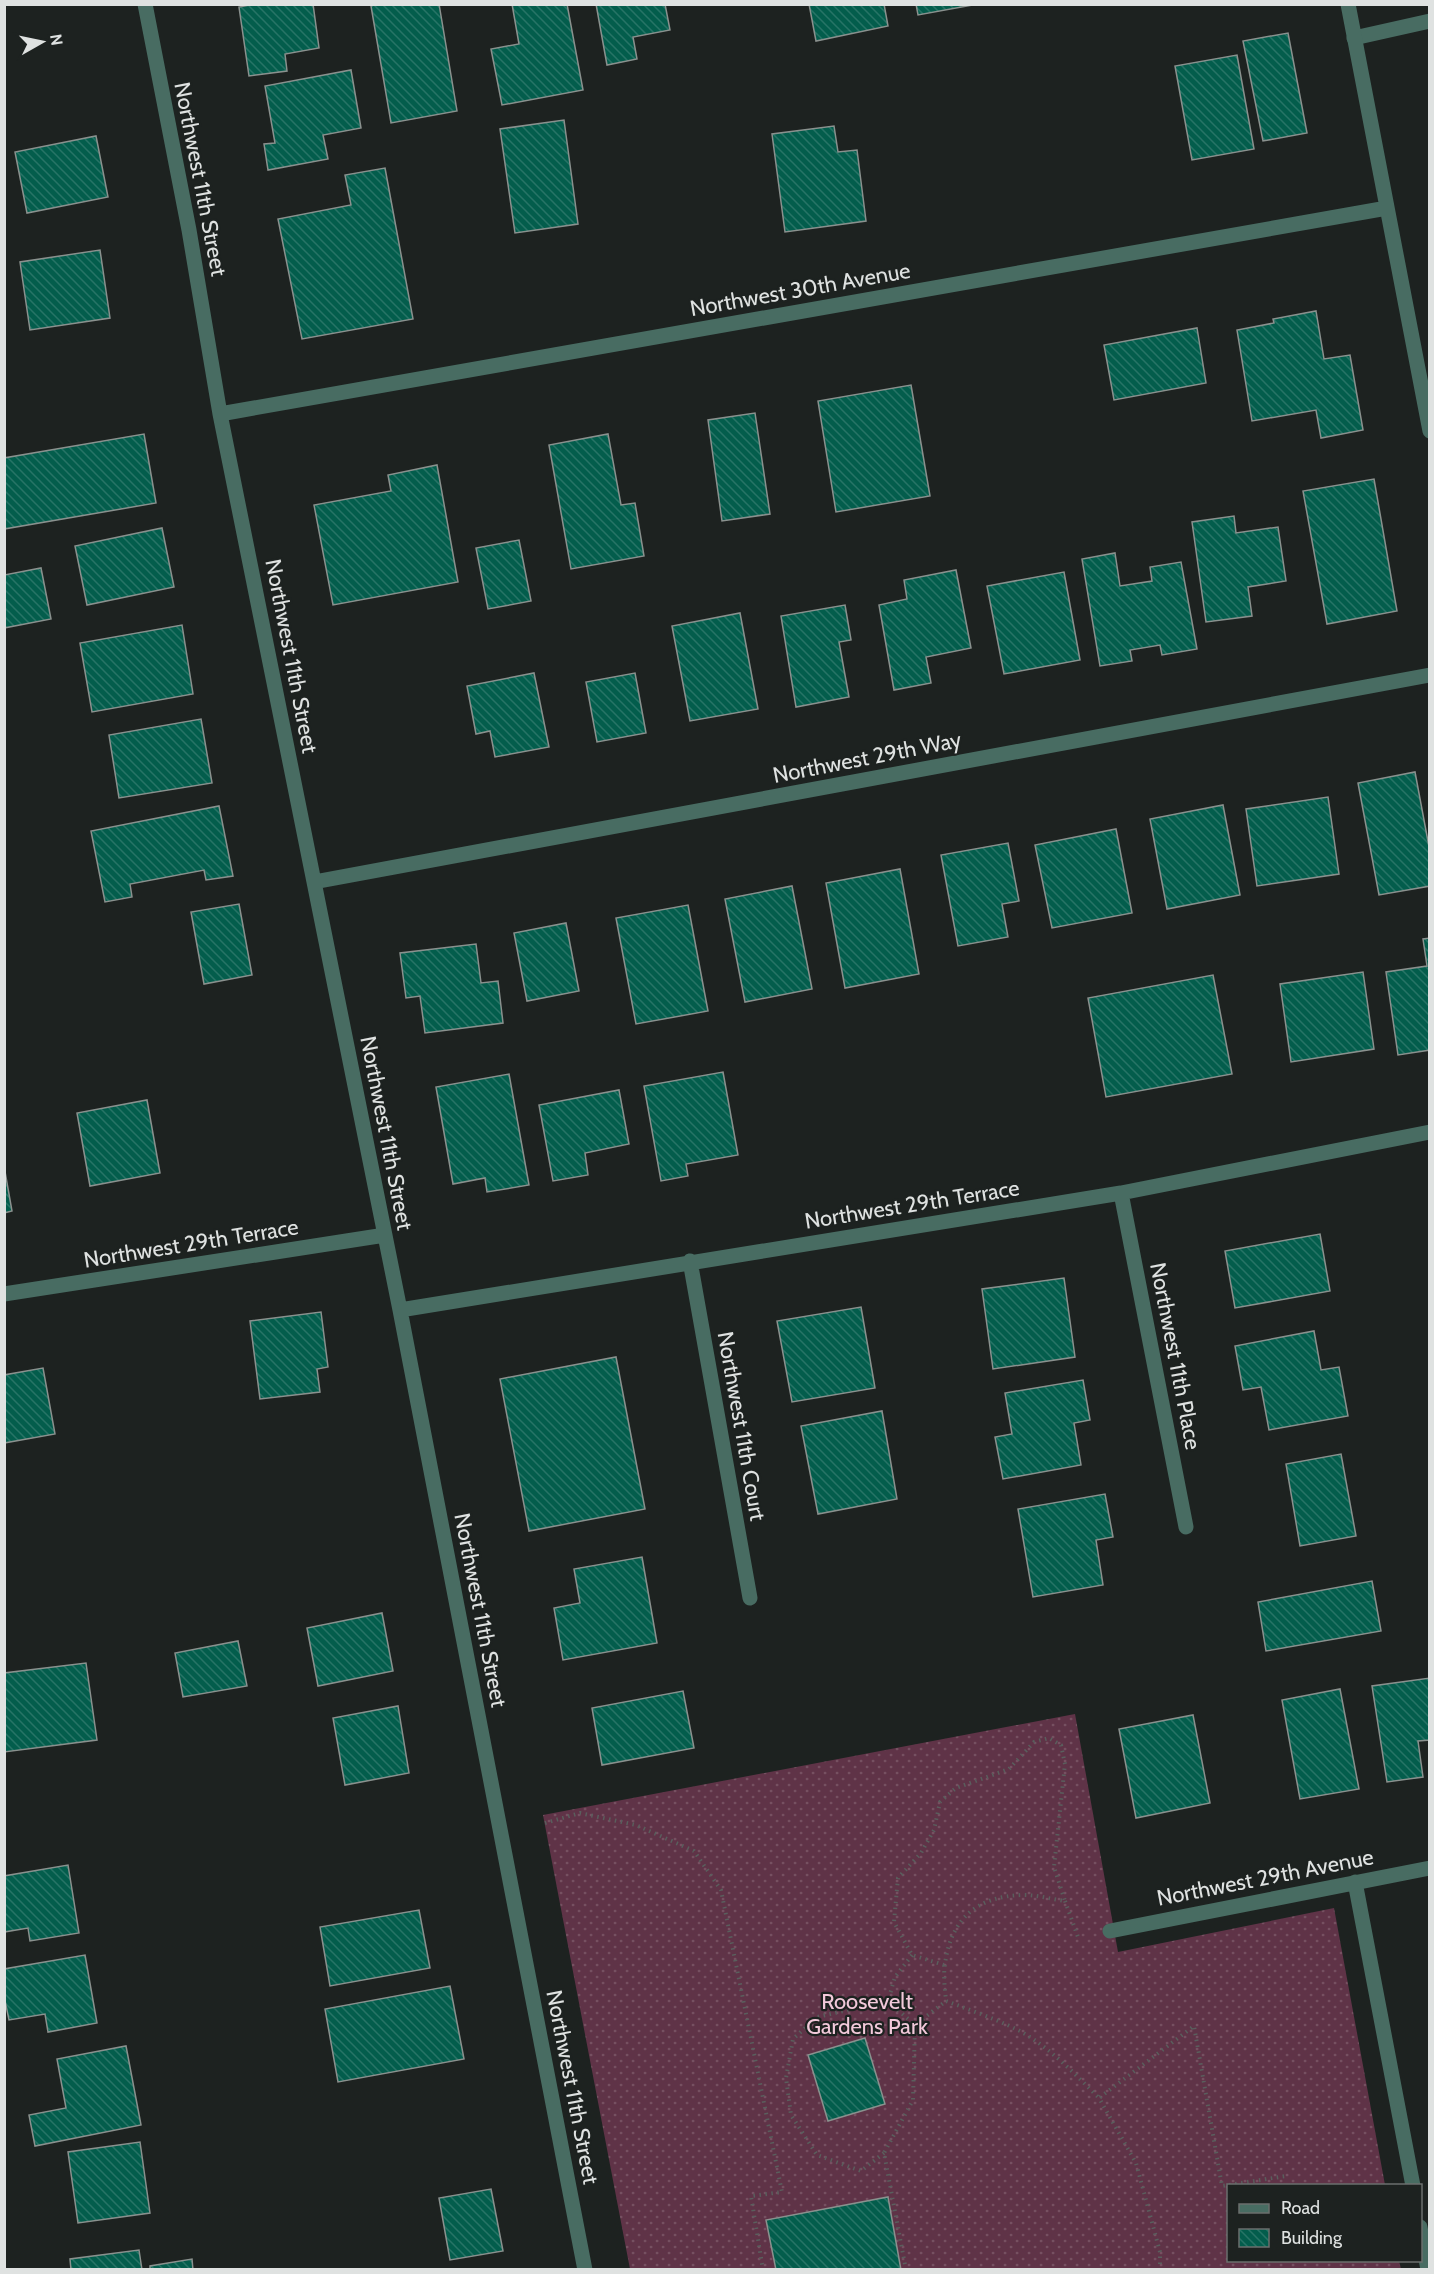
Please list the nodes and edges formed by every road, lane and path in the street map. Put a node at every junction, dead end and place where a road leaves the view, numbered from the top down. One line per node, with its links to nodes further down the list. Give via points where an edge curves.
1 (145, 4): 6 (street, Northwest 11th Street)
2 (1348, 4): 4 (street)
3 (1430, 21): 4 (street)
4 (1354, 38): 5 (street)
5 (1387, 208): 6 (street, Northwest 30th Avenue); 7 (street)
6 (220, 414): 9 (street, Northwest 11th Street)
7 (1430, 431)
8 (1430, 675): 9 (street, Northwest 29th Way)
9 (314, 882): 12 (street, Northwest 11th Street)
10 (1430, 1132): 11 (street, Northwest 29th Terrace)
11 (1121, 1193): 13 (street, Northwest 29th Terrace); 16 (street, Northwest 11th Place)
12 (385, 1235): 14 (street, Northwest 29th Terrace); 15 (street, Northwest 11th Street)
13 (690, 1262): 15 (street, Northwest 29th Terrace); 17 (street, Northwest 11th Court)
14 (4, 1294)
15 (400, 1310): 36 (street, Northwest 11th Street)
16 (1186, 1527)
17 (750, 1598)
18 (545, 1823): 37 (path, via 580,1813 636,1825 694,1851 721,1890 782,2192 751,2196)
19 (1430, 1868): 20 (street, Northwest 29th Avenue)
20 (1355, 1882): 22 (street, Northwest 29th Avenue); 33 (street)
21 (1065, 1901): 23 (path); 24 (path, via 1054,1867 1065,1764 1060,1745 1049,1738 1035,1742 1009,1769 957,1788 940,1802 934,1830 921,1853 898,1878 894,1922); 25 (path, via 1026,1895 997,1897 968,1912 951,1937)
22 (1110, 1931)
23 (1078, 1937)
24 (912, 1955): 25 (path); 26 (path, via 894,1977)
25 (944, 1965): 27 (path)
26 (888, 2001): 28 (path); 30 (path, via 817,2017 794,2039 786,2078 791,2115 817,2155 861,2171)
27 (946, 2001): 28 (path); 29 (path, via 1021,2032 1067,2066)
28 (915, 2025): 30 (path, via 913,2100)
29 (1099, 2098): 34 (path, via 1194,2026 1222,2187); 39 (path, via 1136,2163 1160,2252)
30 (884, 2153): 38 (path)
31 (1286, 2176): 32 (path)
32 (1239, 2184)
33 (1413, 2184)
34 (1227, 2186)
35 (1422, 2238): 40 (street)
36 (585, 2270)
37 (763, 2270)
38 (906, 2270)
39 (1160, 2270)
40 (1428, 2270)

